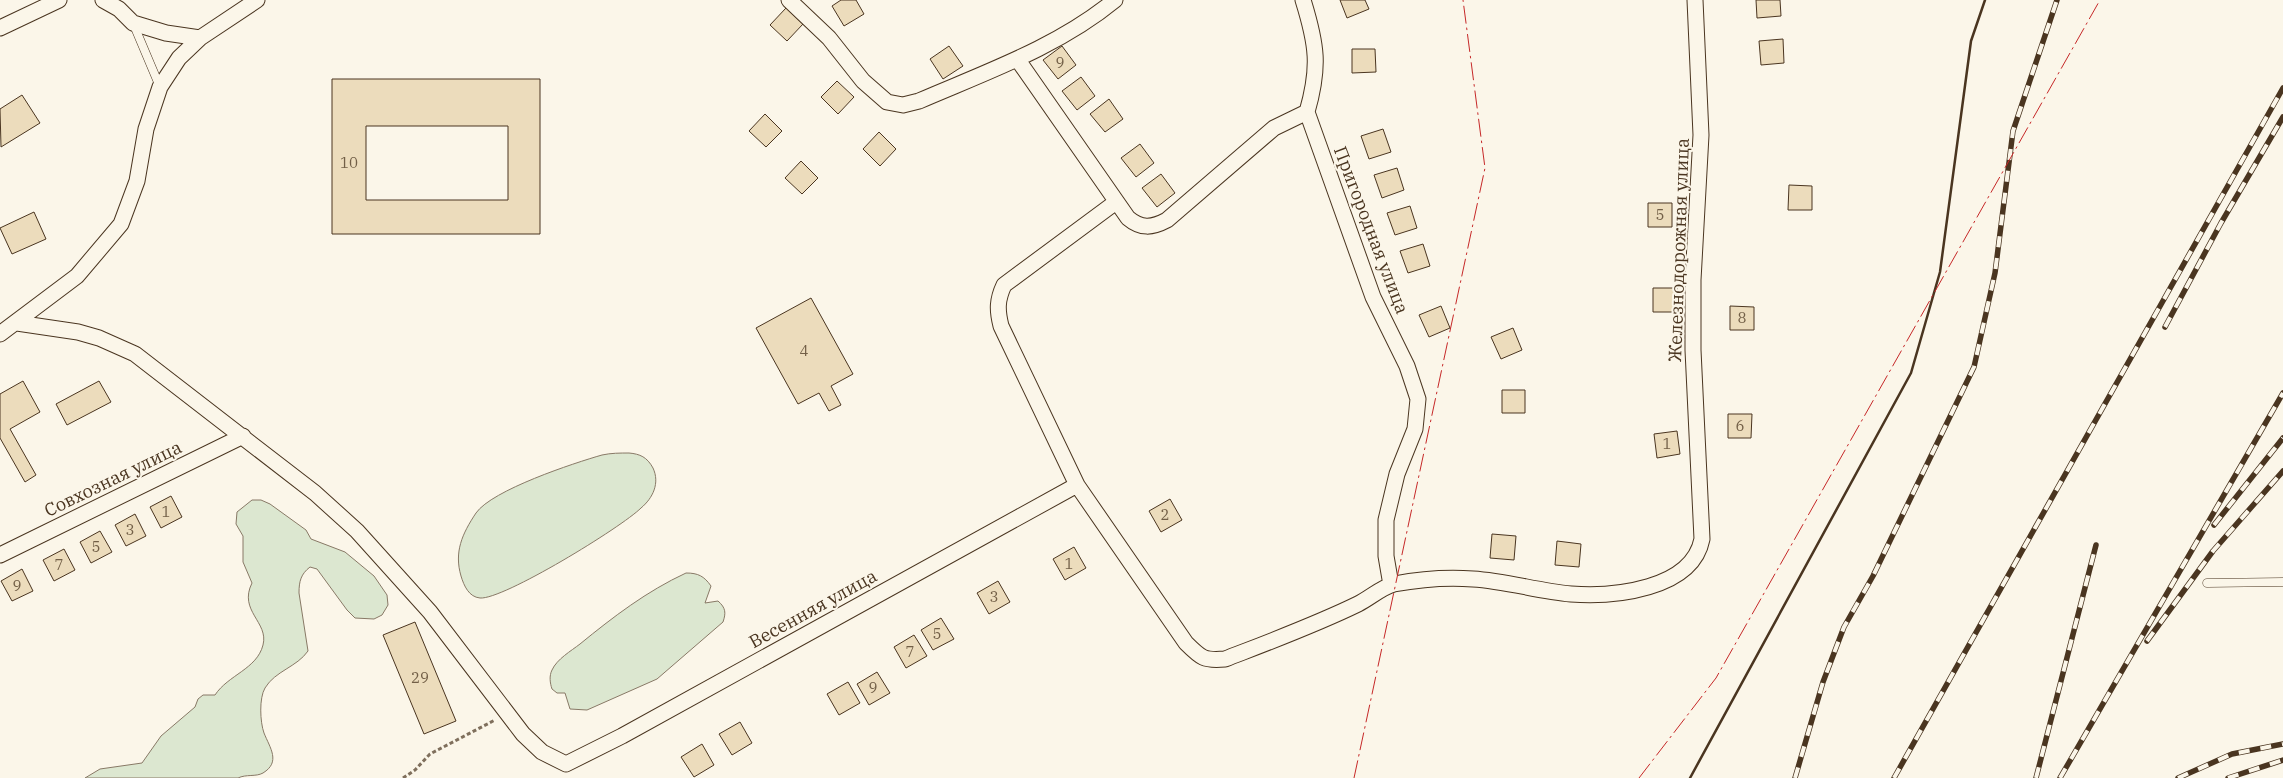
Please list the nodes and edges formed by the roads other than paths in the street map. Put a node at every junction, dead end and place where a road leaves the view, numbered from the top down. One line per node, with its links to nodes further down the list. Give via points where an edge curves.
1 (59, 0): 9 (street)
2 (103, 0): 8 (street, via 119,9)
3 (257, 0): 10 (street)
4 (789, 0): 11 (street, via 829,38 863,80 887,102 903,105 919,101)
5 (1115, 0): 11 (street, via 1096,16)
6 (1303, 0): 13 (street, via 1317,60)
7 (1695, 0): 22 (street, Железнодорожная улица, via 1701,135 1693,280 1693,350 1702,526 1700,548 1695,559 1668,580 1597,595 1474,579 1430,578)
8 (133, 23): 10 (street, via 166,33); 12 (lane)
9 (0, 28)
10 (200, 38): 12 (street, via 179,58)
11 (1018, 60): 14 (street)
12 (160, 88): 15 (street, via 146,129 138,181 121,224 77,276)
13 (1307, 112): 14 (street, via 1274,128 1167,220 1155,226 1136,225); 22 (street, Пригородная улица, via 1372,296 1407,366 1418,399 1415,429 1397,474 1386,520 1386,556)
14 (1116, 202): 18 (street, via 1004,285 998,298 1001,326)
15 (17, 323): 16 (street); 17 (street, via 78,332 118,345 151,365)
16 (0, 334)
17 (243, 436): 18 (street, Весенняя улица, via 315,492 358,531 430,612 506,714 542,752 566,764); 19 (street, Совхозная улица)
18 (1077, 485): 22 (street, via 1186,643 1200,657 1225,659 1358,604)
19 (0, 555)
20 (2283, 582): 21 (lane)
21 (2206, 583)
22 (1391, 585)

